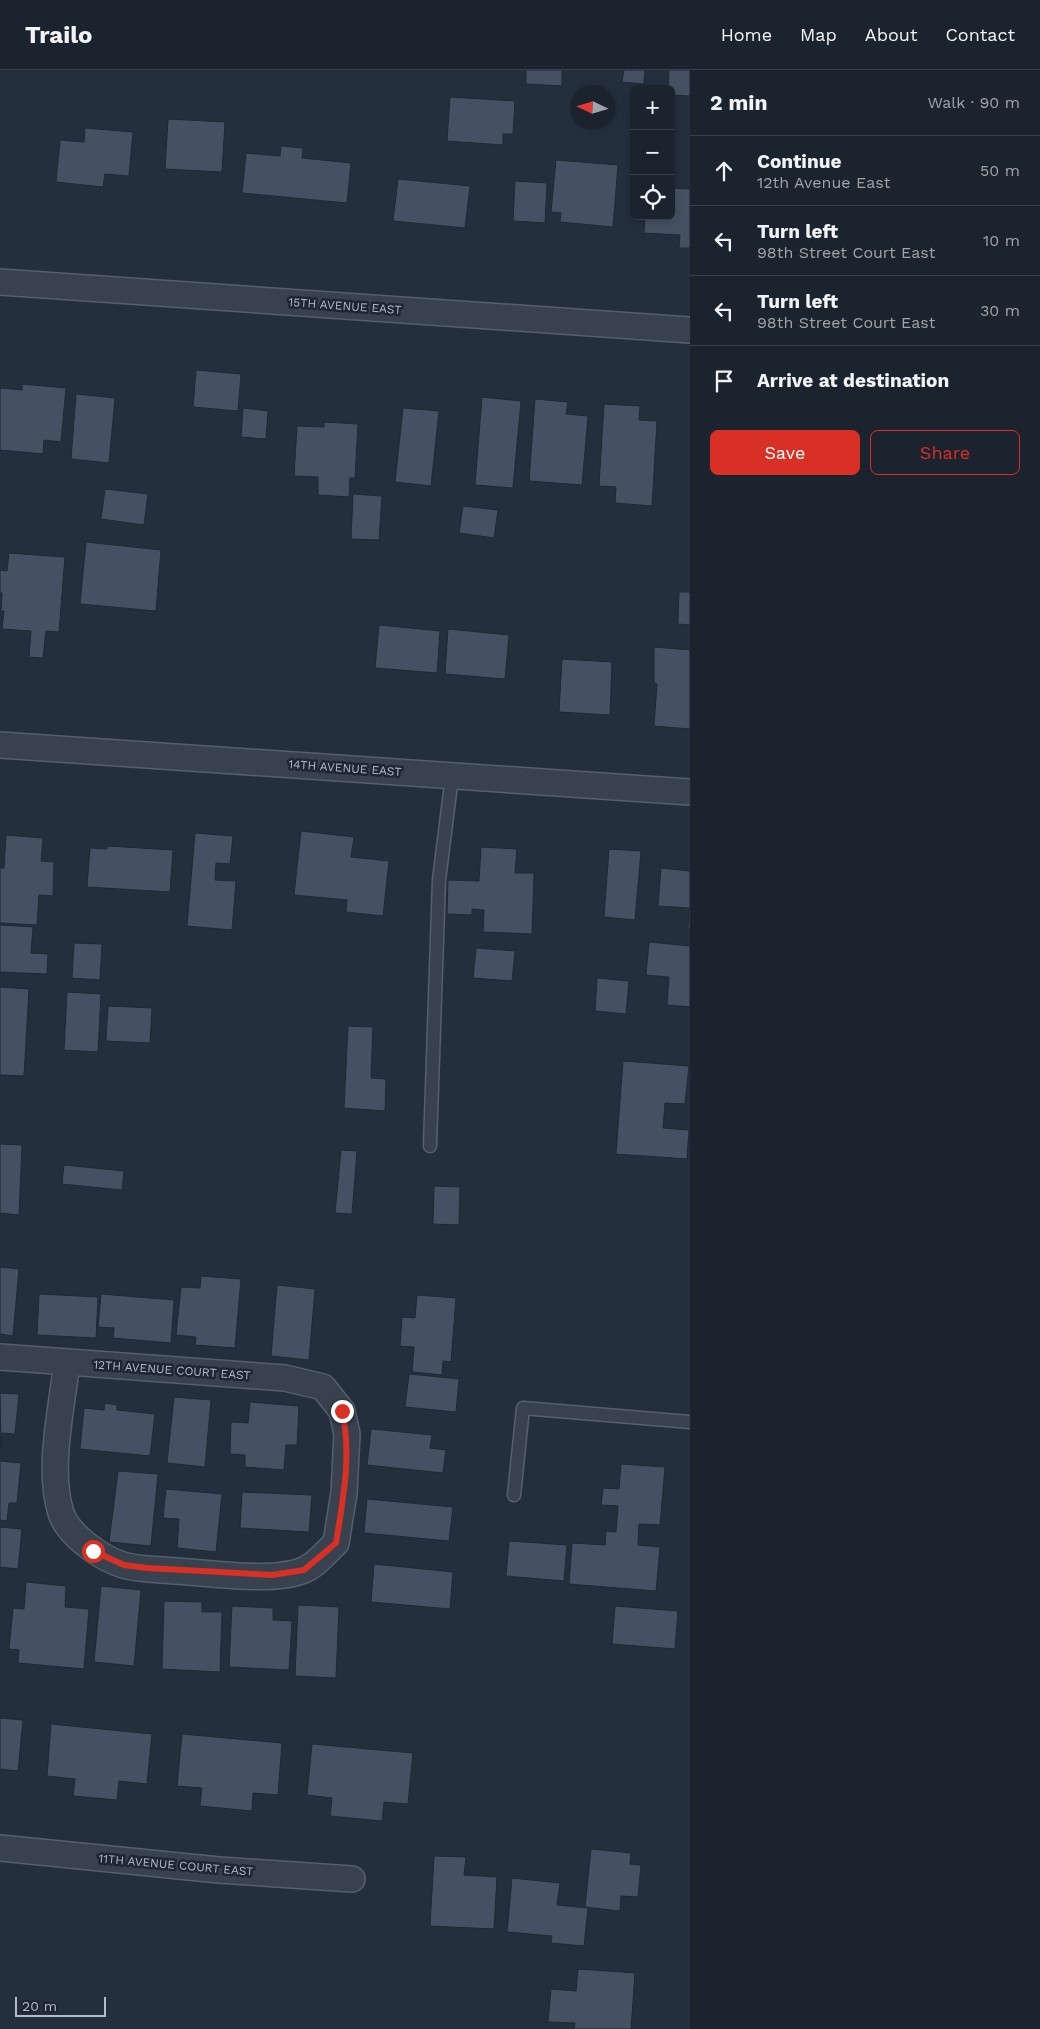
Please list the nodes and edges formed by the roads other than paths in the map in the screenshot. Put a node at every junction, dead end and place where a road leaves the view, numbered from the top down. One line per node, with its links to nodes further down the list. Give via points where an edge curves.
1 (0, 282): 2 (street, 15TH AVENUE EAST)
2 (690, 330)
3 (0, 745): 4 (street, 14TH AVENUE EAST)
4 (452, 776): 5 (street, 14TH AVENUE EAST); 6 (lane, via 439,880)
5 (690, 792)
6 (430, 1146)
7 (0, 1357): 8 (street, 12TH AVENUE COURT EAST)
8 (67, 1362): 8 (street, 12TH AVENUE COURT EAST, via 285,1378 323,1387 342,1411 347,1434 344,1493 336,1543 304,1570 272,1575 230,1575 124,1565 93,1551 61,1514 56,1460)
9 (690, 1422): 10 (lane, via 523,1408)
10 (514, 1495)
11 (0, 1848): 12 (street, 11TH AVENUE COURT EAST, via 219,1870)
12 (352, 1879)

